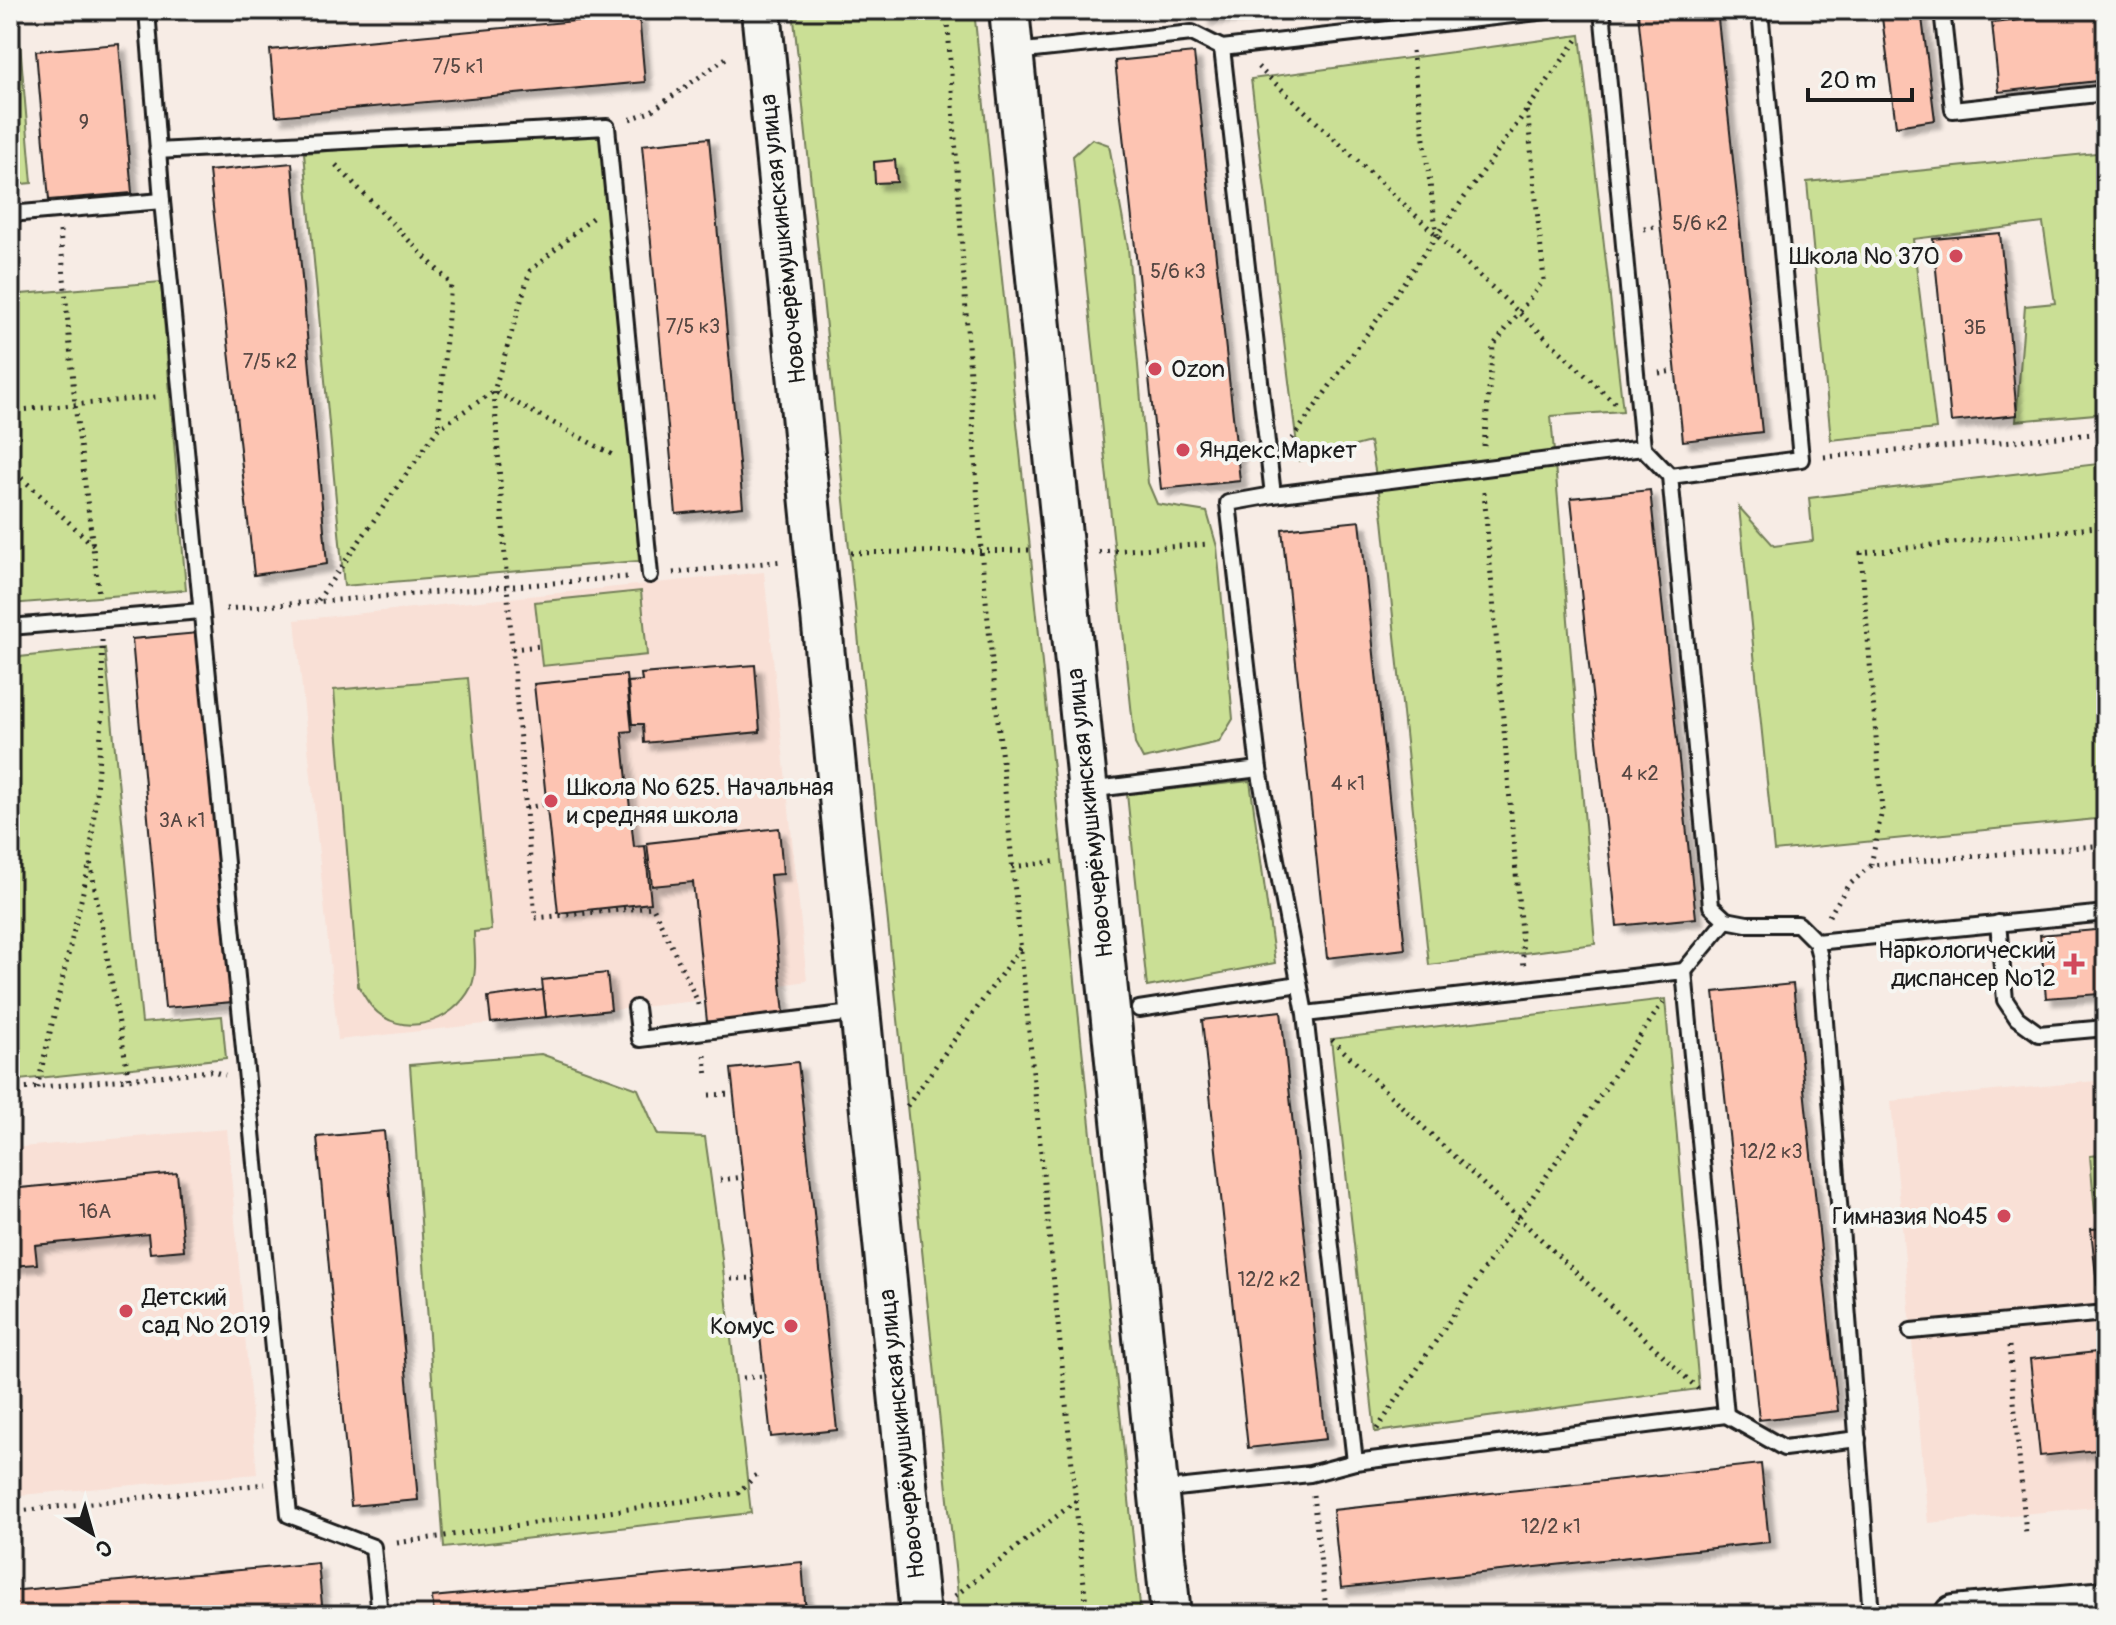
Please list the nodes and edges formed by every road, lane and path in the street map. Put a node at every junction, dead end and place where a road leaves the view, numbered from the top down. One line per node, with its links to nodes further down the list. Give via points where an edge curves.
1 (147, 10): 18 (lane)
2 (761, 10): 70 (street, Новочерёмушкинская улица)
3 (947, 10): 63 (path, via 981,550)
4 (1009, 10): 12 (street, Новочерёмушкинская улица)
5 (1556, 10): 9 (lane)
6 (1602, 10): 30 (lane)
7 (1760, 10): 33 (lane)
8 (1942, 10): 14 (lane, via 1953,110)
9 (1408, 27): 11 (lane); 23 (path)
10 (1580, 35): 15 (path)
11 (1229, 47): 12 (lane, via 1192,33); 23 (path); 37 (lane)
12 (1013, 52): 53 (street, Новочерёмушкинская улица)
13 (726, 58): 16 (path, via 650,112)
14 (2106, 93)
15 (1527, 109): 23 (path); 24 (path, via 1544,280)
16 (607, 127): 17 (lane); 19 (lane)
17 (315, 143): 18 (lane); 29 (path, via 451,284)
18 (157, 151): 20 (lane)
19 (614, 199): 25 (path, via 530,271); 35 (lane)
20 (162, 201): 21 (lane); 26 (lane)
21 (59, 210): 22 (lane); 27 (path)
22 (10, 214)
23 (1437, 236): 24 (path); 37 (path)
24 (1518, 313): 30 (path); 36 (path, via 1493,346)
25 (494, 391): 29 (path); 35 (path); 45 (path)
26 (181, 395): 27 (path); 47 (lane)
27 (75, 405): 28 (path); 42 (path)
28 (10, 411)
29 (438, 429): 46 (path)
30 (1642, 429): 32 (lane)
31 (2106, 433): 33 (path)
32 (1643, 448): 36 (lane); 38 (lane)
33 (1801, 459): 38 (lane)
34 (10, 467): 42 (path)
35 (639, 469): 44 (lane)
36 (1482, 469): 39 (lane); 66 (path)
37 (1270, 470): 39 (lane)
38 (1670, 476): 60 (lane, via 1711,906)
39 (1273, 495): 41 (lane, via 1228,503)
40 (2106, 526): 58 (path, via 1861,553 1882,810)
41 (1232, 543): 43 (path); 52 (lane)
42 (93, 545): 48 (path)
43 (1094, 552)
44 (650, 575): 45 (path)
45 (507, 586): 46 (path); 51 (path)
46 (318, 601): 47 (path)
47 (201, 611): 48 (lane); 74 (lane)
48 (102, 619): 49 (lane); 57 (path, via 103,709)
49 (10, 627)
50 (540, 646): 51 (path)
51 (512, 649): 55 (path)
52 (1259, 769): 53 (lane); 65 (lane)
53 (1088, 790): 96 (street, Новочерёмушкинская улица)
54 (547, 804): 55 (path)
55 (526, 808): 67 (path, via 535,918 653,907)
56 (2106, 845): 58 (path)
57 (90, 861): 73 (path); 75 (path)
58 (1871, 865): 62 (path, via 1847,887)
59 (2106, 913): 61 (lane)
60 (1726, 920): 62 (lane, via 1798,924); 64 (lane)
61 (1998, 923): 62 (lane); 72 (lane, via 2005,1000 2017,1018 2039,1034)
62 (1816, 942): 91 (lane)
63 (1020, 948): 79 (path, via 899,1118); 97 (path)
64 (1684, 971): 66 (lane); 82 (path); 90 (lane)
65 (1299, 984): 69 (lane); 71 (lane)
66 (1526, 989): 71 (lane)
67 (697, 1000)
68 (636, 1008): 70 (lane, via 640,1039)
69 (1139, 1009)
70 (860, 1012): 79 (street, Новочерёмушкинская улица)
71 (1305, 1014): 82 (path); 92 (lane)
72 (2106, 1028)
73 (129, 1079): 74 (path, via 211,1071); 75 (path)
74 (248, 1083): 95 (lane)
75 (37, 1088): 76 (path)
76 (10, 1090)
77 (733, 1094): 78 (path)
78 (709, 1095)
79 (870, 1121): 103 (street, Новочерёмушкинская улица)
80 (743, 1177): 81 (path)
81 (720, 1180)
82 (1519, 1218): 90 (path); 92 (path)
83 (754, 1278): 84 (path)
84 (731, 1279)
85 (2106, 1313): 86 (lane)
86 (2007, 1321): 87 (lane); 99 (path)
87 (1911, 1331)
88 (764, 1376): 89 (path)
89 (743, 1378)
90 (1726, 1415): 91 (lane, via 1784,1448); 92 (lane)
91 (1858, 1439): 108 (lane)
92 (1355, 1462): 94 (lane)
93 (760, 1471): 100 (path, via 738,1493)
94 (1310, 1474): 96 (lane); 101 (path)
95 (286, 1482): 98 (path); 100 (lane, via 289,1515)
96 (1158, 1490): 107 (street, Новочерёмушкинская улица)
97 (1076, 1501): 103 (path); 106 (path)
98 (10, 1512)
99 (2026, 1534)
100 (373, 1547): 105 (lane)
101 (1325, 1600)
102 (2106, 1601): 104 (street)
103 (931, 1610)
104 (2013, 1612): 109 (street)
105 (380, 1615)
106 (1087, 1615)
107 (1171, 1615)
108 (1871, 1615)
109 (1954, 1615)

